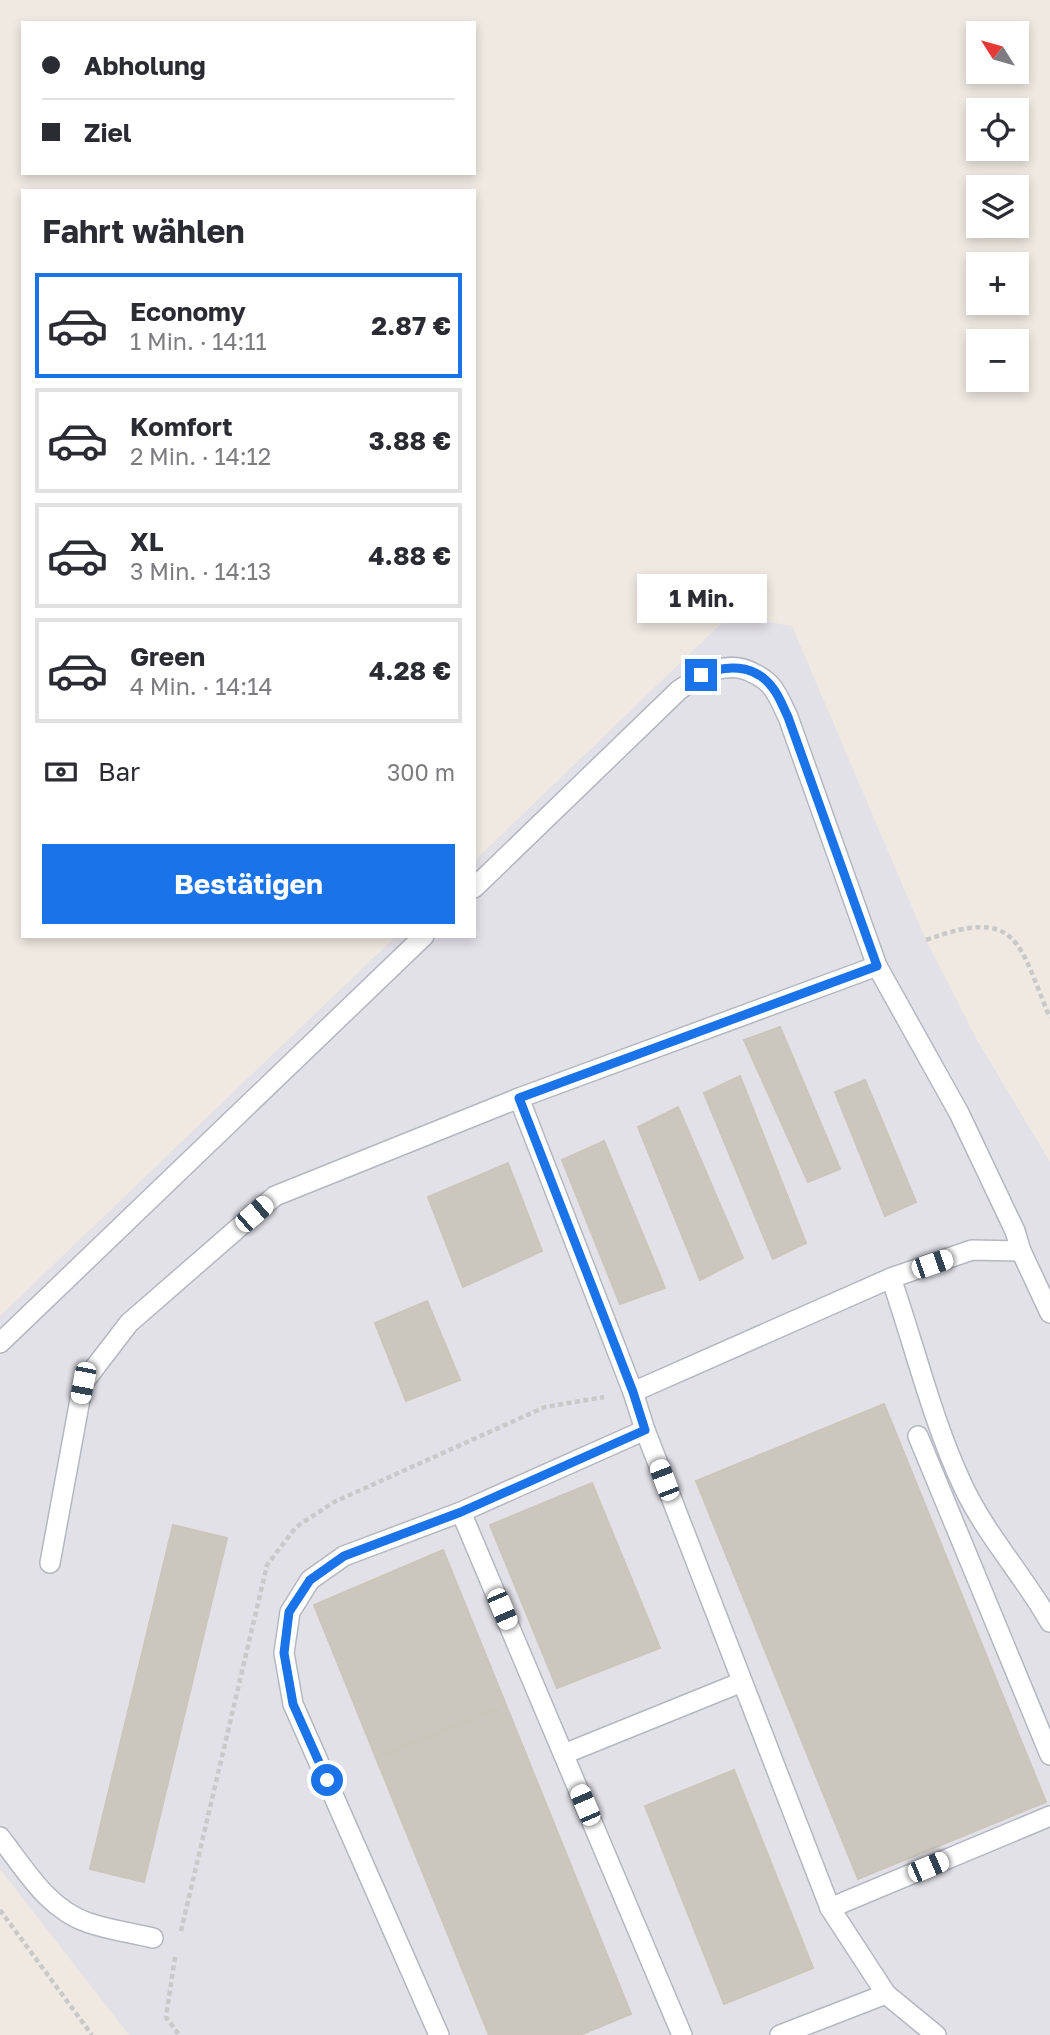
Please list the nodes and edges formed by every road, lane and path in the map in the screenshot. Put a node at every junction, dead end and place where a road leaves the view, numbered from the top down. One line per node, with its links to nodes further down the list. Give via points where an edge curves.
1 (476, 886): 4 (lane, via 679,690 720,667 745,668 772,686 788,717)
2 (422, 938): 10 (lane)
3 (926, 940): 5 (path, via 978,926 1002,931 1022,952)
4 (877, 966): 6 (lane); 7 (lane, via 959,1113 1016,1231)
5 (1050, 1018)
6 (519, 1098): 11 (lane); 15 (lane, via 275,1196 129,1323 83,1383)
7 (1021, 1251): 8 (lane, via 972,1250); 9 (lane)
8 (891, 1278): 11 (lane); 16 (lane, via 963,1488)
9 (1050, 1313)
10 (0, 1343)
11 (633, 1392): 12 (lane)
12 (645, 1430): 14 (lane); 17 (lane)
13 (918, 1436): 19 (lane)
14 (461, 1512): 18 (lane); 27 (lane, via 344,1556 310,1580 289,1612 284,1653 293,1704)
15 (50, 1563)
16 (1050, 1622)
17 (742, 1682): 18 (lane); 22 (lane)
18 (564, 1754): 28 (lane)
19 (1050, 1755)
20 (1050, 1816): 22 (lane)
21 (0, 1837): 24 (lane, via 59,1908 87,1923)
22 (830, 1908): 25 (lane)
23 (0, 1910): 26 (path)
24 (153, 1938)
25 (886, 1994): 29 (lane); 30 (lane)
26 (92, 2035)
27 (439, 2035)
28 (682, 2035)
29 (780, 2035)
30 (936, 2035)

